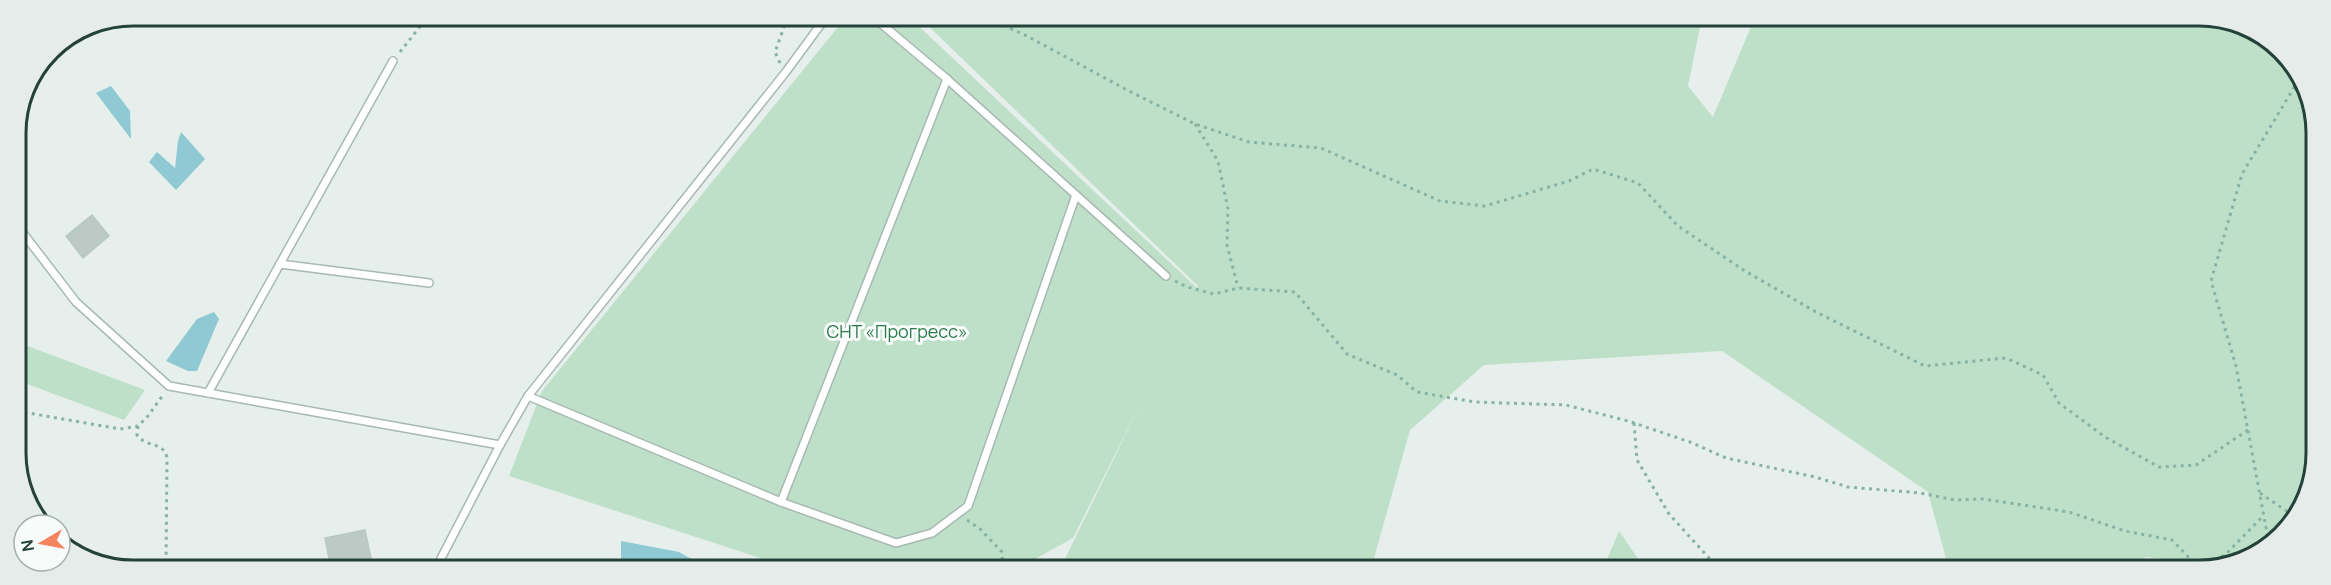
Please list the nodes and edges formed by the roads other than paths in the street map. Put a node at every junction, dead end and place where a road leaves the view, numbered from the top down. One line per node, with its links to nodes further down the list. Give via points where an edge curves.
1 (820, 26): 11 (lane)
2 (884, 26): 4 (lane)
3 (393, 61): 7 (lane)
4 (947, 79): 5 (lane); 13 (lane)
5 (1076, 195): 8 (lane); 13 (lane, via 968,506 932,533 896,543)
6 (26, 237): 10 (lane, via 76,302 169,386)
7 (280, 264): 9 (lane); 10 (lane)
8 (1166, 276)
9 (429, 283)
10 (207, 393): 12 (lane)
11 (528, 396): 12 (lane); 13 (lane)
12 (500, 445): 14 (lane)
13 (781, 502)
14 (440, 560)

